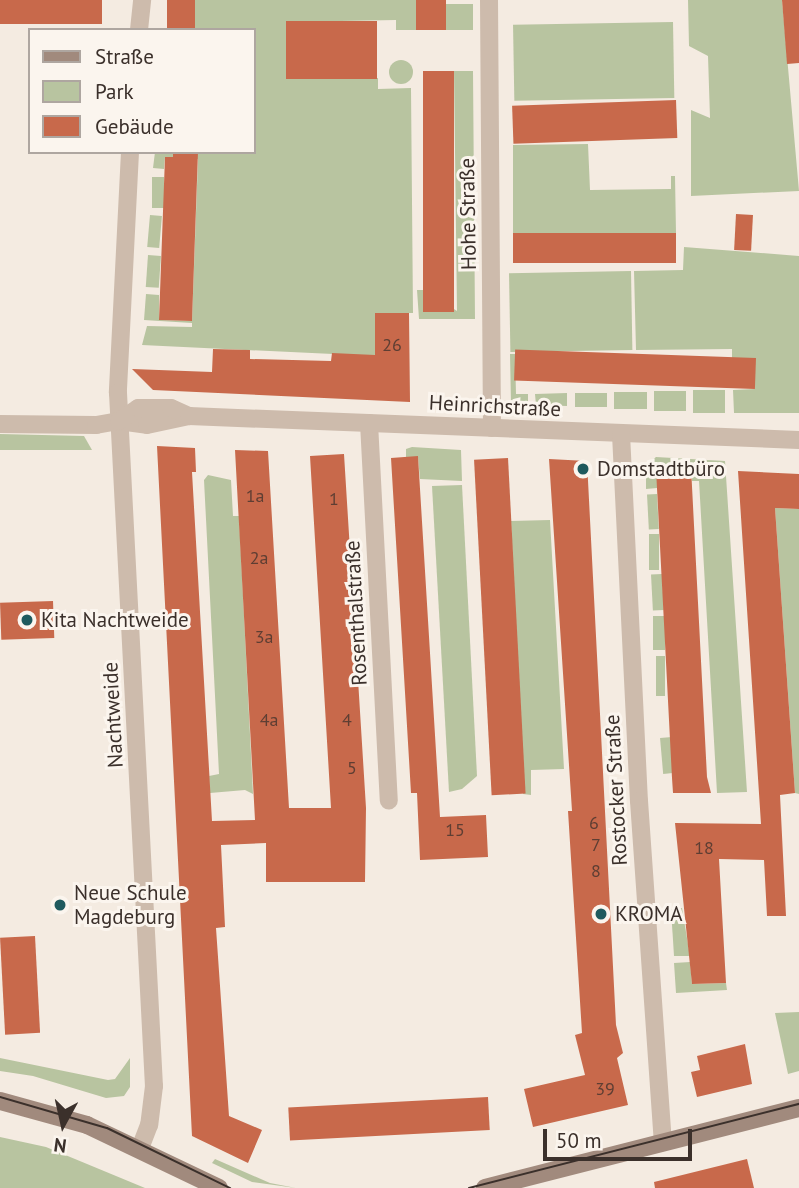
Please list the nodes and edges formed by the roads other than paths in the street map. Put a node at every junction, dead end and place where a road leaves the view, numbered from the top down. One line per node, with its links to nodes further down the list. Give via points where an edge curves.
1 (142, 0): 3 (street)
2 (488, 0): 8 (street, Hohe Straße)
3 (139, 28)
4 (130, 154): 5 (street, Nachtweide)
5 (119, 421): 6 (street, Heinrichstraße, via 138,408 179,408 189,416); 7 (street, Heinrichstraße, via 72,426); 15 (street, Nachtweide, via 154,1086 149,1125)
6 (369, 423): 8 (street, Heinrichstraße); 11 (street, Rosenthalstraße)
7 (0, 424)
8 (492, 428): 9 (street, Heinrichstraße)
9 (621, 434): 10 (street, Heinrichstraße); 14 (street, Rostocker Straße, via 639,801)
10 (799, 440)
11 (389, 800)
12 (0, 1101): 15 (main road, via 77,1121)
13 (799, 1108): 14 (main road)
14 (663, 1142): 17 (main road)
15 (140, 1148): 16 (main road)
16 (219, 1188)
17 (485, 1188)

